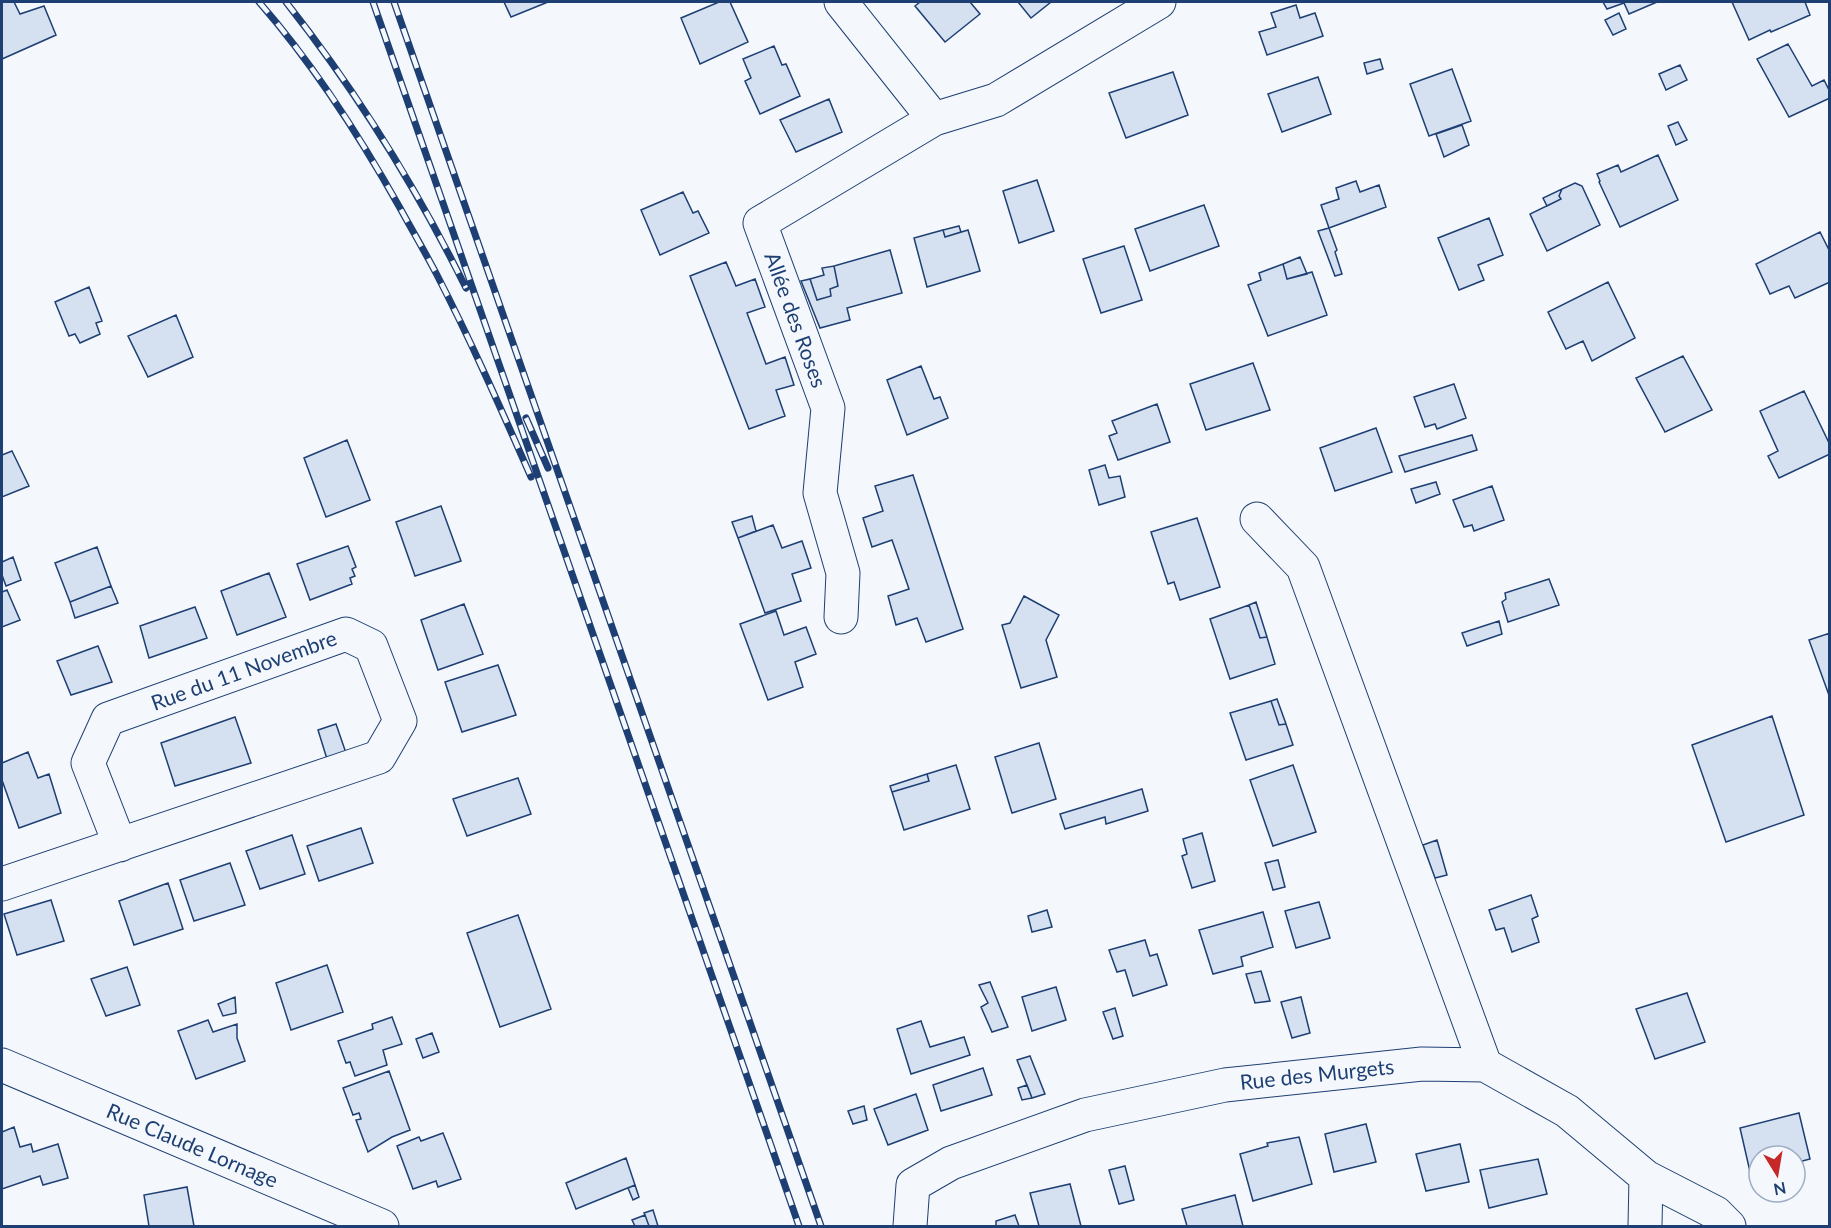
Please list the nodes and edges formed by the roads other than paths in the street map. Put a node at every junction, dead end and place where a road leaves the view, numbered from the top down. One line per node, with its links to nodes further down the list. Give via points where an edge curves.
1 (841, 2): 3 (street)
2 (1159, 2): 3 (street, via 996,100)
3 (934, 119): 5 (street, Allée des Roses, via 760,223 828,408 820,493 843,573)
4 (1257, 519): 9 (street, via 1303,567)
5 (841, 616)
6 (120, 845): 6 (street, Rue du 11 Novembre, via 378,757 400,721 371,646 346,634 108,719 88,764); 7 (street, Rue du 11 Novembre)
7 (2, 885)
8 (2, 1065): 11 (street, Rue Claude Lornage)
9 (1485, 1065): 10 (street, Rue des Murgets, via 1567,1111); 12 (street, Rue des Murgets, via 1422,1064 1225,1085 1085,1115 951,1163 913,1185)
10 (1646, 1177): 13 (street); 14 (street, Rue des Murgets, via 1716,1213)
11 (382, 1227)
12 (910, 1227)
13 (1645, 1227)
14 (1729, 1227)

